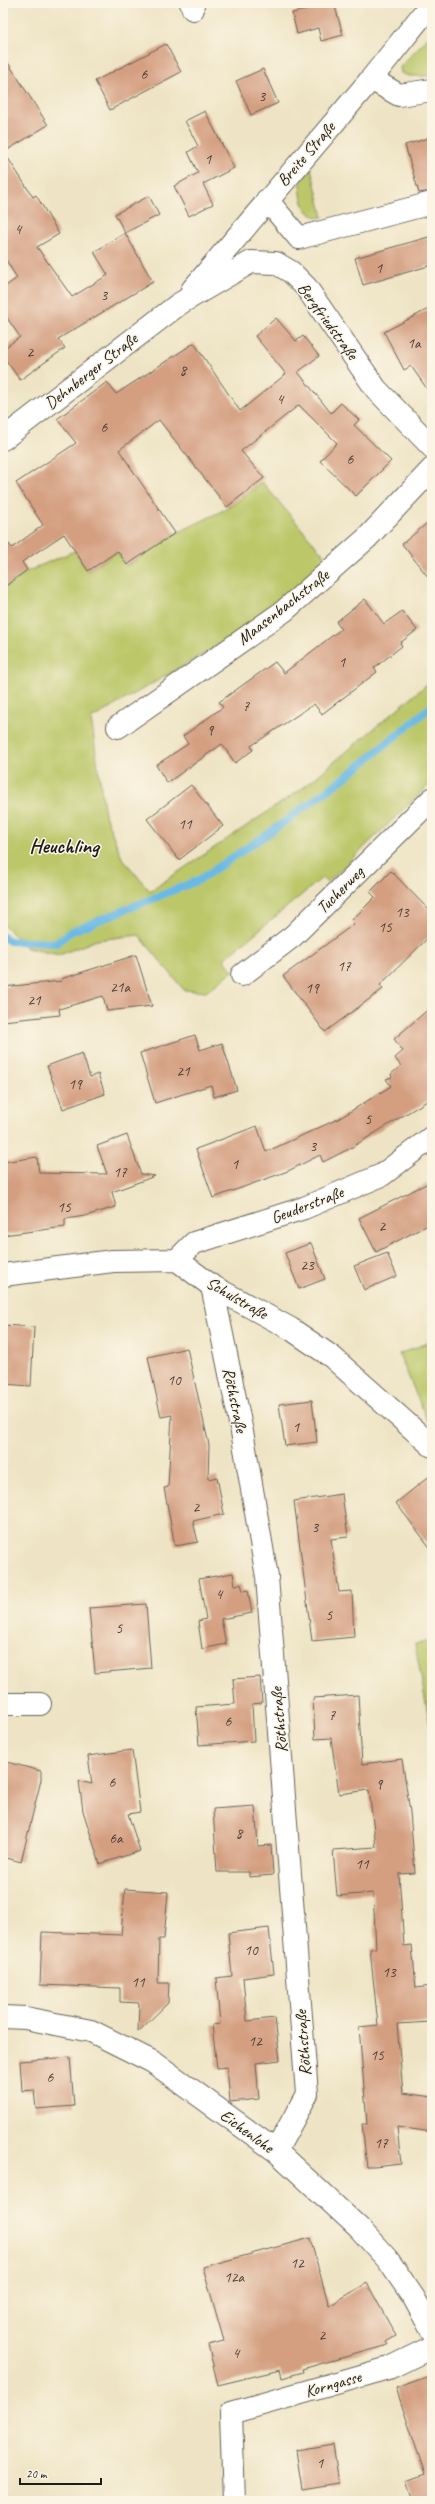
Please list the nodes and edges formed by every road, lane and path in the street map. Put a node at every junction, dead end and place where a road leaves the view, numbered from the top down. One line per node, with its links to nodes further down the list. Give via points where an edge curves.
1 (432, 3): 2 (street, Breite Straße)
2 (371, 79): 3 (street, via 399,95); 4 (street, Breite Straße)
3 (432, 90)
4 (267, 200): 6 (street); 8 (street, Breite Straße)
5 (432, 203): 6 (street)
6 (299, 238): 7 (street)
7 (291, 272): 8 (street, Bergfriedstraße, via 276,263 251,262); 10 (street, Bergfriedstraße, via 306,287 376,389)
8 (179, 304): 9 (street, Dehnberger Straße)
9 (3, 439)
10 (432, 447)
11 (432, 469): 12 (street, Maasenbachstraße, via 367,538 284,611)
12 (118, 727)
13 (432, 799): 14 (street, Tucherweg, via 293,936)
14 (242, 975)
15 (432, 1137): 16 (street, Geuderstraße, via 382,1175 304,1208 194,1243)
16 (177, 1260): 17 (street, via 112,1261); 18 (street, Schulstraße)
17 (3, 1275)
18 (212, 1286): 19 (street, Schulstraße, via 291,1329 332,1357); 23 (street, Röthstraße, via 243,1437 267,1576 307,2094)
19 (432, 1446)
20 (3, 1704): 21 (street)
21 (40, 1704)
22 (3, 2017): 23 (street, Eichenlohe, via 25,2018 91,2031 146,2059)
23 (276, 2151): 24 (street, Eichenlohe, via 359,2228 388,2260 414,2298)
24 (432, 2331)
25 (432, 2347): 26 (street, Korngasse, via 389,2368 230,2413)
26 (234, 2501)

